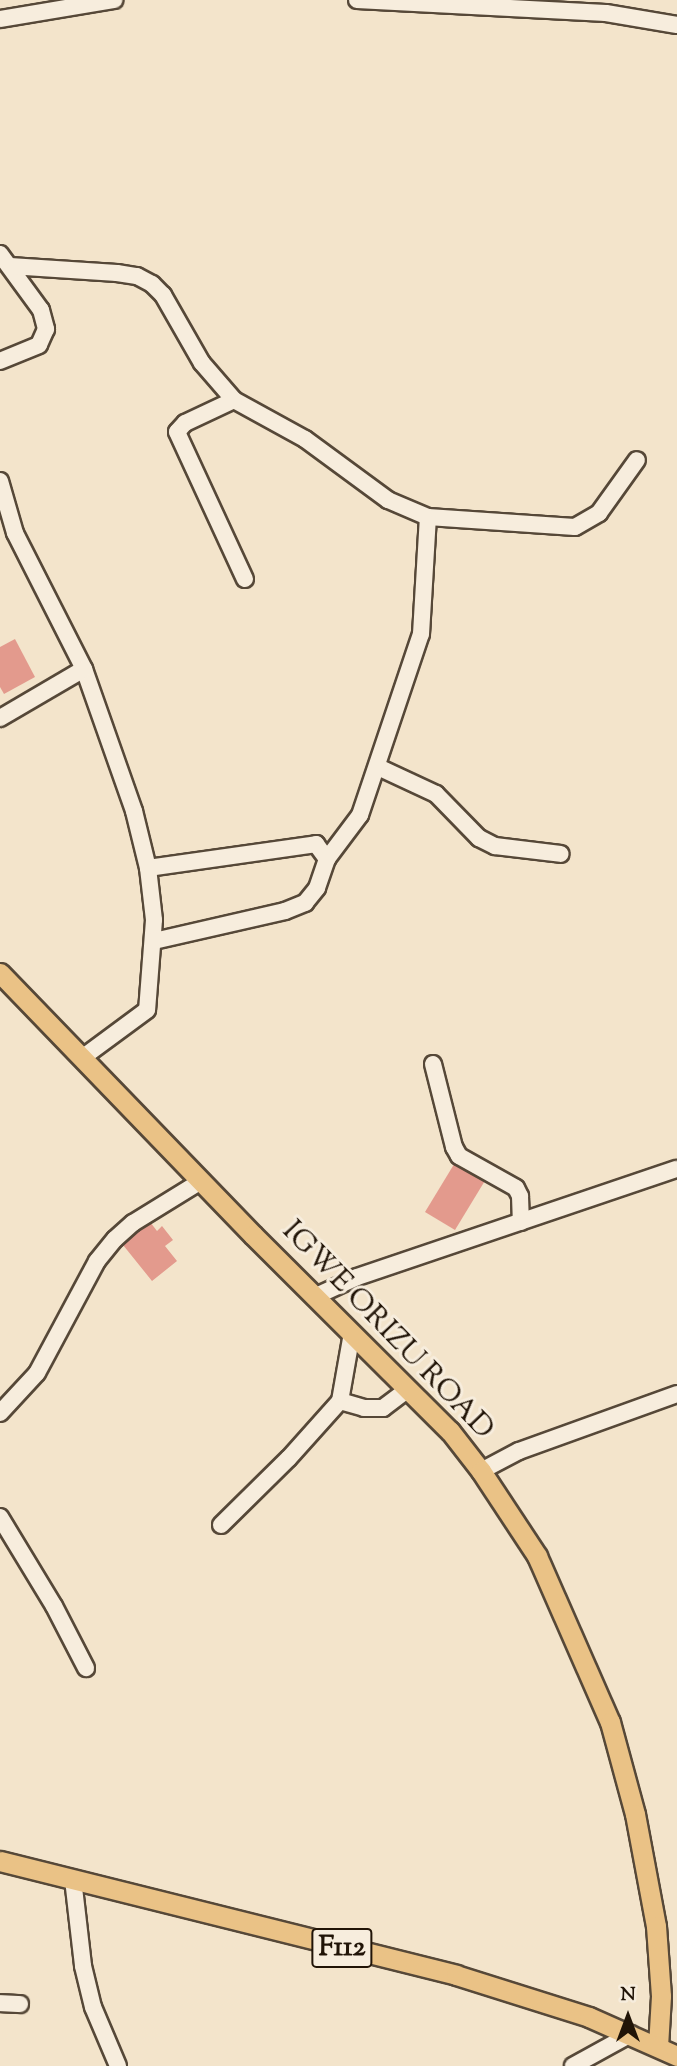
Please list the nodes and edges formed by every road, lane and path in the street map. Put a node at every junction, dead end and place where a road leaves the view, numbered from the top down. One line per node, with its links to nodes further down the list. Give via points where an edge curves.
1 (114, 0): 3 (street)
2 (357, 0): 5 (street, via 606,13)
3 (75, 3): 4 (street)
4 (0, 19)
5 (677, 25)
6 (5, 260): 7 (street, via 41,310 46,329 39,345); 8 (street, via 137,276 152,284 202,363)
7 (0, 361)
8 (234, 400): 11 (street, via 305,439 388,500); 12 (street, via 185,423 177,432)
9 (637, 460): 11 (street, via 599,513 575,527)
10 (0, 481): 13 (street, via 15,533)
11 (428, 517): 15 (street, via 421,634)
12 (245, 579)
13 (83, 669): 14 (street); 18 (street, via 134,811)
14 (0, 718)
15 (377, 767): 16 (street, via 436,794 480,838 495,846); 17 (street, via 360,815)
16 (561, 854)
17 (327, 859): 18 (street, via 316,844); 19 (street, via 317,888 305,903 257,919)
18 (148, 868): 19 (street)
19 (154, 941): 21 (street, via 147,1010)
20 (0, 972): 21 (main road, IGWE ORIZU ROAD)
21 (82, 1058): 24 (main road, IGWE ORIZU ROAD)
22 (433, 1064): 25 (street, via 459,1156 516,1188)
23 (676, 1169): 25 (street)
24 (201, 1181): 26 (main road, IGWE ORIZU ROAD); 31 (street, via 115,1239 97,1261 37,1373)
25 (521, 1222): 26 (street, via 357,1277)
26 (314, 1297): 27 (main road, IGWE ORIZU ROAD)
27 (352, 1333): 28 (main road, IGWE ORIZU ROAD); 30 (street)
28 (408, 1389): 30 (street, via 383,1408); 32 (main road, IGWE ORIZU ROAD)
29 (677, 1394): 32 (street, via 519,1451)
30 (340, 1401): 34 (street)
31 (0, 1413)
32 (481, 1471): 41 (main road, IGWE ORIZU ROAD, via 537,1556 610,1722 635,1814 656,1926 662,1996)
33 (0, 1517): 35 (street)
34 (221, 1525)
35 (86, 1668)
36 (0, 1861): 37 (main road, F112)
37 (73, 1880): 40 (main road, F112, via 456,1975 542,2000); 43 (street, via 83,1966 93,2007)
38 (0, 2003): 39 (street)
39 (20, 2004)
40 (631, 2035): 41 (main road, F112); 44 (street)
41 (657, 2046): 42 (main road, F112)
42 (677, 2056)
43 (118, 2066)
44 (573, 2066)

